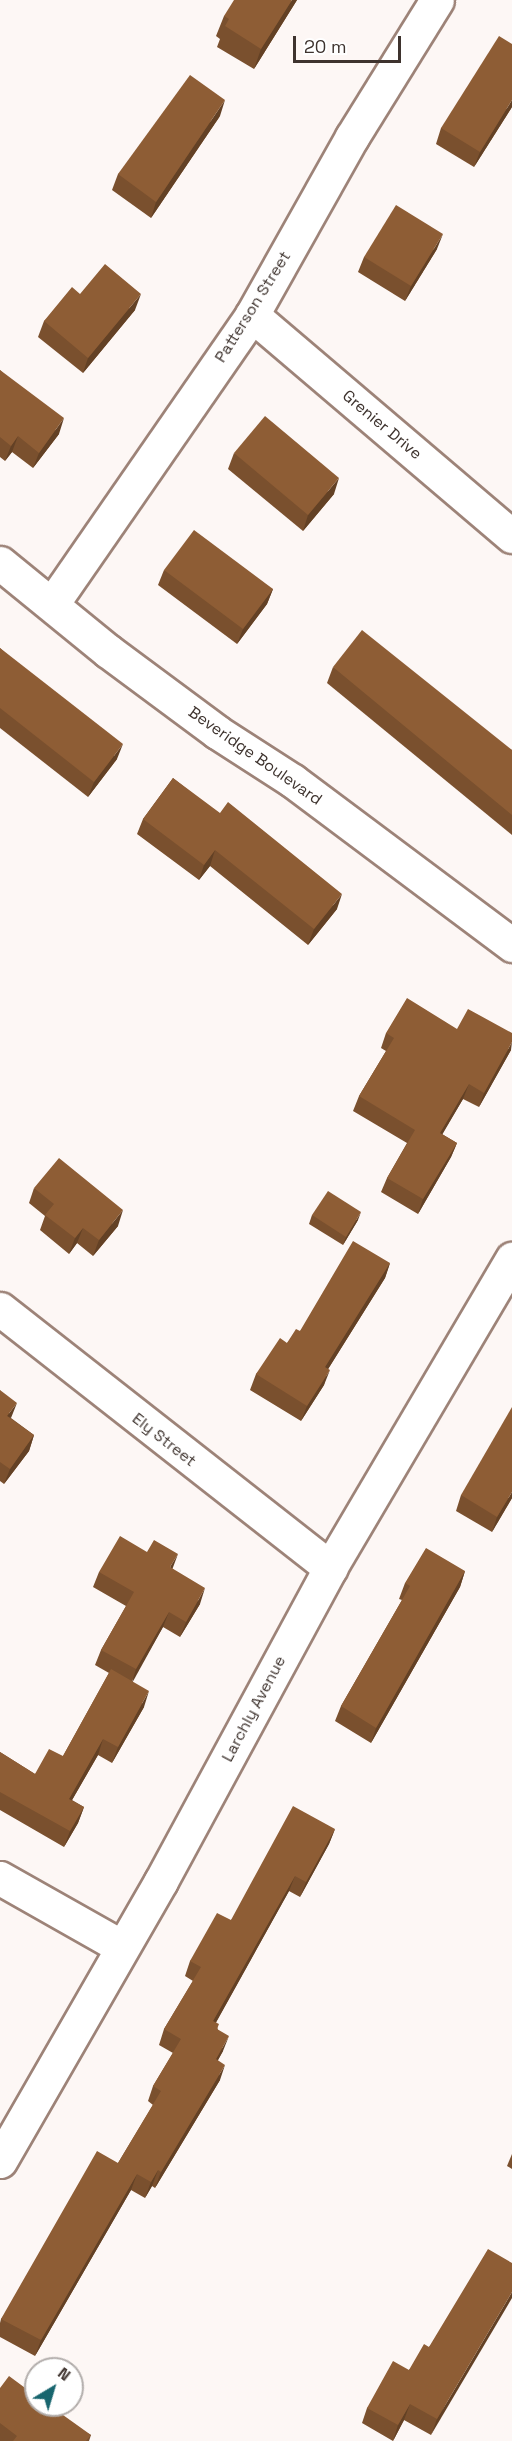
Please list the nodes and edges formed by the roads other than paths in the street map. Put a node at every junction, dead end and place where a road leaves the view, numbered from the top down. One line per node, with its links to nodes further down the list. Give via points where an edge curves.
1 (437, 0): 2 (street, Patterson Street, via 352,137)
2 (252, 315): 3 (street, Grenier Drive); 5 (street, Patterson Street)
3 (512, 536)
4 (0, 563): 5 (street, Beveridge Boulevard)
5 (52, 604): 6 (street, Beveridge Boulevard, via 217,732 293,781)
6 (512, 945)
7 (512, 1259): 9 (street, Larchly Avenue)
8 (0, 1309): 9 (street, Ely Street)
9 (330, 1568): 11 (street, Larchly Avenue)
10 (0, 1878): 11 (street)
11 (122, 1947): 12 (street, Larchly Avenue)
12 (0, 2162)

